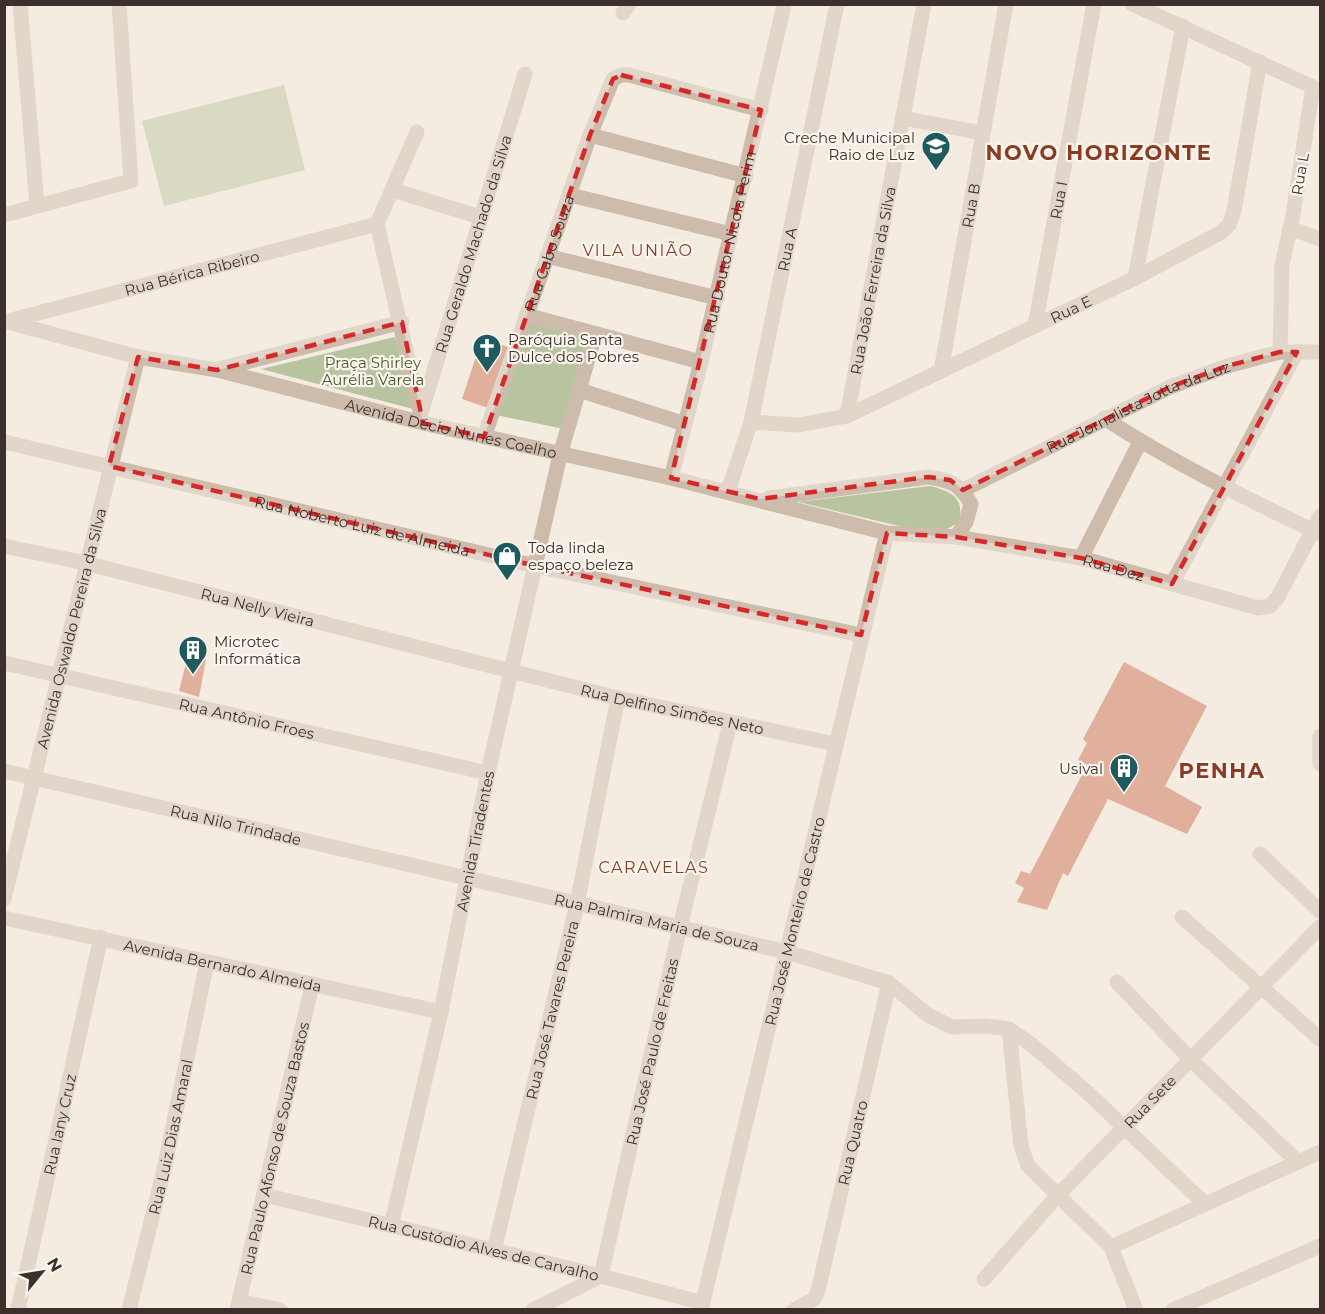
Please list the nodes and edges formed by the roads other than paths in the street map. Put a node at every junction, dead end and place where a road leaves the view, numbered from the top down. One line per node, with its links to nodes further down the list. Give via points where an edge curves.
1 (20, 4): 20 (street)
2 (119, 4): 20 (street, via 131,181)
3 (837, 4): 46 (street, Rua A)
4 (924, 4): 13 (street, Rua João Ferreira da Silva)
5 (1006, 4): 15 (street, Rua B)
6 (1094, 4): 33 (street, Rua I)
7 (1132, 4): 9 (street, Rua L)
8 (784, 5): 12 (street, Rua Doutor Nicola Perim)
9 (1183, 26): 10 (street, Rua L); 28 (street)
10 (1260, 62): 24 (street, Rua L, via 1313,87); 28 (street, Rua E, via 1234,211 1228,225)
11 (525, 74): 22 (street, Rua Geraldo Machado da Silva)
12 (761, 110): 16 (street, Rua Cabo Souza, via 621,75 613,79); 17 (street, Rua Doutor Nicola Perim)
13 (902, 118): 15 (street); 43 (street, Rua João Ferreira da Silva)
14 (417, 132): 18 (street)
15 (982, 133): 41 (street, Rua B)
16 (590, 135): 17 (street); 19 (street, Rua Cabo Souza)
17 (746, 176): 25 (street, Rua Doutor Nicola Perim)
18 (393, 190): 22 (street); 23 (street)
19 (570, 195): 25 (street); 27 (street, Rua Cabo Souza)
20 (37, 206): 21 (street)
21 (4, 215)
22 (480, 217): 44 (street, Rua Geraldo Machado da Silva)
23 (377, 224): 31 (street, Rua Bérica Ribeiro); 32 (street)
24 (1290, 228): 26 (street); 35 (street, Rua L, via 1282,265)
25 (731, 234): 29 (street, Rua Doutor Nicola Perim)
26 (1320, 239)
27 (547, 256): 29 (street); 30 (street, Rua Cabo Souza)
28 (1135, 278): 33 (street, Rua E)
29 (717, 298): 39 (street, Rua Doutor Nicola Perim)
30 (526, 315): 34 (street); 48 (street, Rua Cabo Souza)
31 (6, 321): 38 (street, Avenida Décio Nunes Coelho)
32 (402, 322): 40 (street); 44 (street)
33 (1035, 326): 41 (street, Rua E)
34 (595, 335): 39 (street); 42 (street, Avenida Tiradentes)
35 (1280, 352): 36 (street, Rua Jornalista Jotta da Luz); 45 (street, Rua Jornalista Jotta da Luz, via 1170,387)
36 (1297, 352): 37 (street, Rua Jornalista Jotta da Luz); 54 (street)
37 (1320, 352)
38 (138, 357): 40 (street, Avenida Décio Nunes Coelho); 52 (street, Avenida Oswaldo Pereira da Silva)
39 (702, 362): 47 (street, Rua Doutor Nicola Perim)
40 (217, 369): 44 (street, Avenida Décio Nunes Coelho)
41 (941, 371): 43 (street, Rua E)
42 (579, 390): 47 (street); 51 (street, Avenida Tiradentes)
43 (847, 416): 46 (street, Rua E, via 799,425)
44 (422, 418): 48 (street, Avenida Décio Nunes Coelho)
45 (1104, 418): 50 (street); 55 (street, Rua Jornalista Jotta da Luz)
46 (751, 422): 56 (street, Rua A)
47 (685, 424): 53 (street, Rua Doutor Nicola Perim)
48 (484, 437): 51 (street, Avenida Décio Nunes Coelho)
49 (4, 442): 52 (street, Rua Noberto Luiz de Almeida)
50 (1140, 442): 54 (street); 63 (street)
51 (560, 455): 53 (street, Avenida Décio Nunes Coelho); 65 (street, Avenida Tiradentes)
52 (109, 466): 64 (street, Avenida Oswaldo Pereira da Silva); 65 (street, Rua Noberto Luiz de Almeida)
53 (671, 477): 56 (street, Avenida Décio Nunes Coelho)
54 (1222, 488): 59 (street); 66 (street)
55 (963, 489): 57 (street, via 950,480 928,477); 61 (street, via 971,504)
56 (728, 491): 57 (street, Avenida Décio Nunes Coelho)
57 (760, 499): 60 (street, Avenida Décio Nunes Coelho)
58 (1320, 516): 59 (street)
59 (1317, 532): 66 (street, Rua Dez, via 1270,606 1258,608)
60 (887, 533): 61 (street, Rua Dez); 67 (street, Rua José Monteiro de Castro)
61 (956, 537): 63 (street, Rua Dez)
62 (4, 546): 64 (street, Rua Nelly Vieira)
63 (1081, 558): 66 (street, Rua Dez)
64 (85, 563): 69 (street, Rua Nelly Vieira); 70 (street, Avenida Oswaldo Pereira da Silva)
65 (536, 567): 67 (street, Rua Noberto Luiz de Almeida); 69 (street, Avenida Tiradentes)
66 (1172, 584)
67 (861, 635): 74 (street, Rua José Monteiro de Castro)
68 (4, 663): 70 (street, Rua Antônio Froes)
69 (512, 669): 71 (street, Rua Delfino Simões Neto); 77 (street, Avenida Tiradentes)
70 (59, 676): 77 (street, Rua Antônio Froes); 78 (street, Avenida Oswaldo Pereira da Silva)
71 (618, 698): 72 (street, Rua Delfino Simões Neto); 82 (street, Rua José Tavares Pereira)
72 (730, 723): 74 (street, Rua Delfino Simões Neto); 86 (street, Rua José Paulo de Freitas)
73 (1320, 736): 75 (street)
74 (835, 744): 89 (street, Rua José Monteiro de Castro)
75 (1320, 764)
76 (4, 771): 78 (street, Rua Nilo Trindade)
77 (488, 773): 80 (street, Avenida Tiradentes)
78 (35, 778): 80 (street, Rua Nilo Trindade); 81 (street, Avenida Oswaldo Pereira da Silva)
79 (1260, 854): 83 (street)
80 (467, 878): 82 (street, Rua Palmira Maria de Souza); 95 (street, Avenida Tiradentes)
81 (4, 899)
82 (577, 904): 86 (street, Rua Palmira Maria de Souza); 108 (street, Rua José Tavares Pereira)
83 (1320, 911)
84 (1182, 917): 94 (street)
85 (4, 918): 88 (street, Avenida Bernardo Almeida)
86 (680, 927): 89 (street, Rua Palmira Maria de Souza); 109 (street, Rua José Paulo de Freitas)
87 (1320, 927): 94 (street, Rua Sete)
88 (101, 937): 90 (street, Avenida Bernardo Almeida); 113 (street, Rua Iany Cruz)
89 (788, 952): 92 (street, Rua Palmira Maria de Souza); 112 (street, Rua José Monteiro de Castro)
90 (207, 962): 93 (street, Avenida Bernardo Almeida); 114 (street, Rua Luiz Dias Amaral, via 163,1174)
91 (1117, 982): 98 (street)
92 (890, 983): 96 (street, Rua Palmira Maria de Souza, via 928,1015 952,1027); 117 (street, Rua Quatro, via 814,1299)
93 (312, 985): 95 (street, Avenida Bernardo Almeida); 102 (street, Rua Paulo Afonso de Souza Bastos)
94 (1261, 987): 97 (street); 98 (street, Rua Sete)
95 (441, 1012): 105 (street, Avenida Tiradentes)
96 (1009, 1029): 99 (street); 103 (street, via 1021,1146 1028,1166)
97 (1320, 1039)
98 (1191, 1060): 99 (street, Rua Sete); 101 (street)
99 (1124, 1127): 103 (street, Rua Sete); 104 (street)
100 (1320, 1152): 101 (street)
101 (1298, 1162): 104 (street)
102 (264, 1195): 105 (street, Rua Custódio Alves de Carvalho); 111 (street, Rua Paulo Afonso de Souza Bastos)
103 (1058, 1195): 107 (street); 110 (street, Rua Sete)
104 (1204, 1203): 107 (street)
105 (391, 1226): 108 (street, Rua Custódio Alves de Carvalho)
106 (1320, 1246): 119 (street)
107 (1111, 1247): 118 (street)
108 (494, 1251): 109 (street, Rua Custódio Alves de Carvalho)
109 (601, 1276): 112 (street, Rua Custódio Alves de Carvalho); 116 (street)
110 (984, 1279)
111 (238, 1305): 115 (street)
112 (702, 1306)
113 (18, 1310)
114 (129, 1310)
115 (280, 1310)
116 (533, 1310)
117 (794, 1310)
118 (1136, 1310)
119 (1173, 1310)

